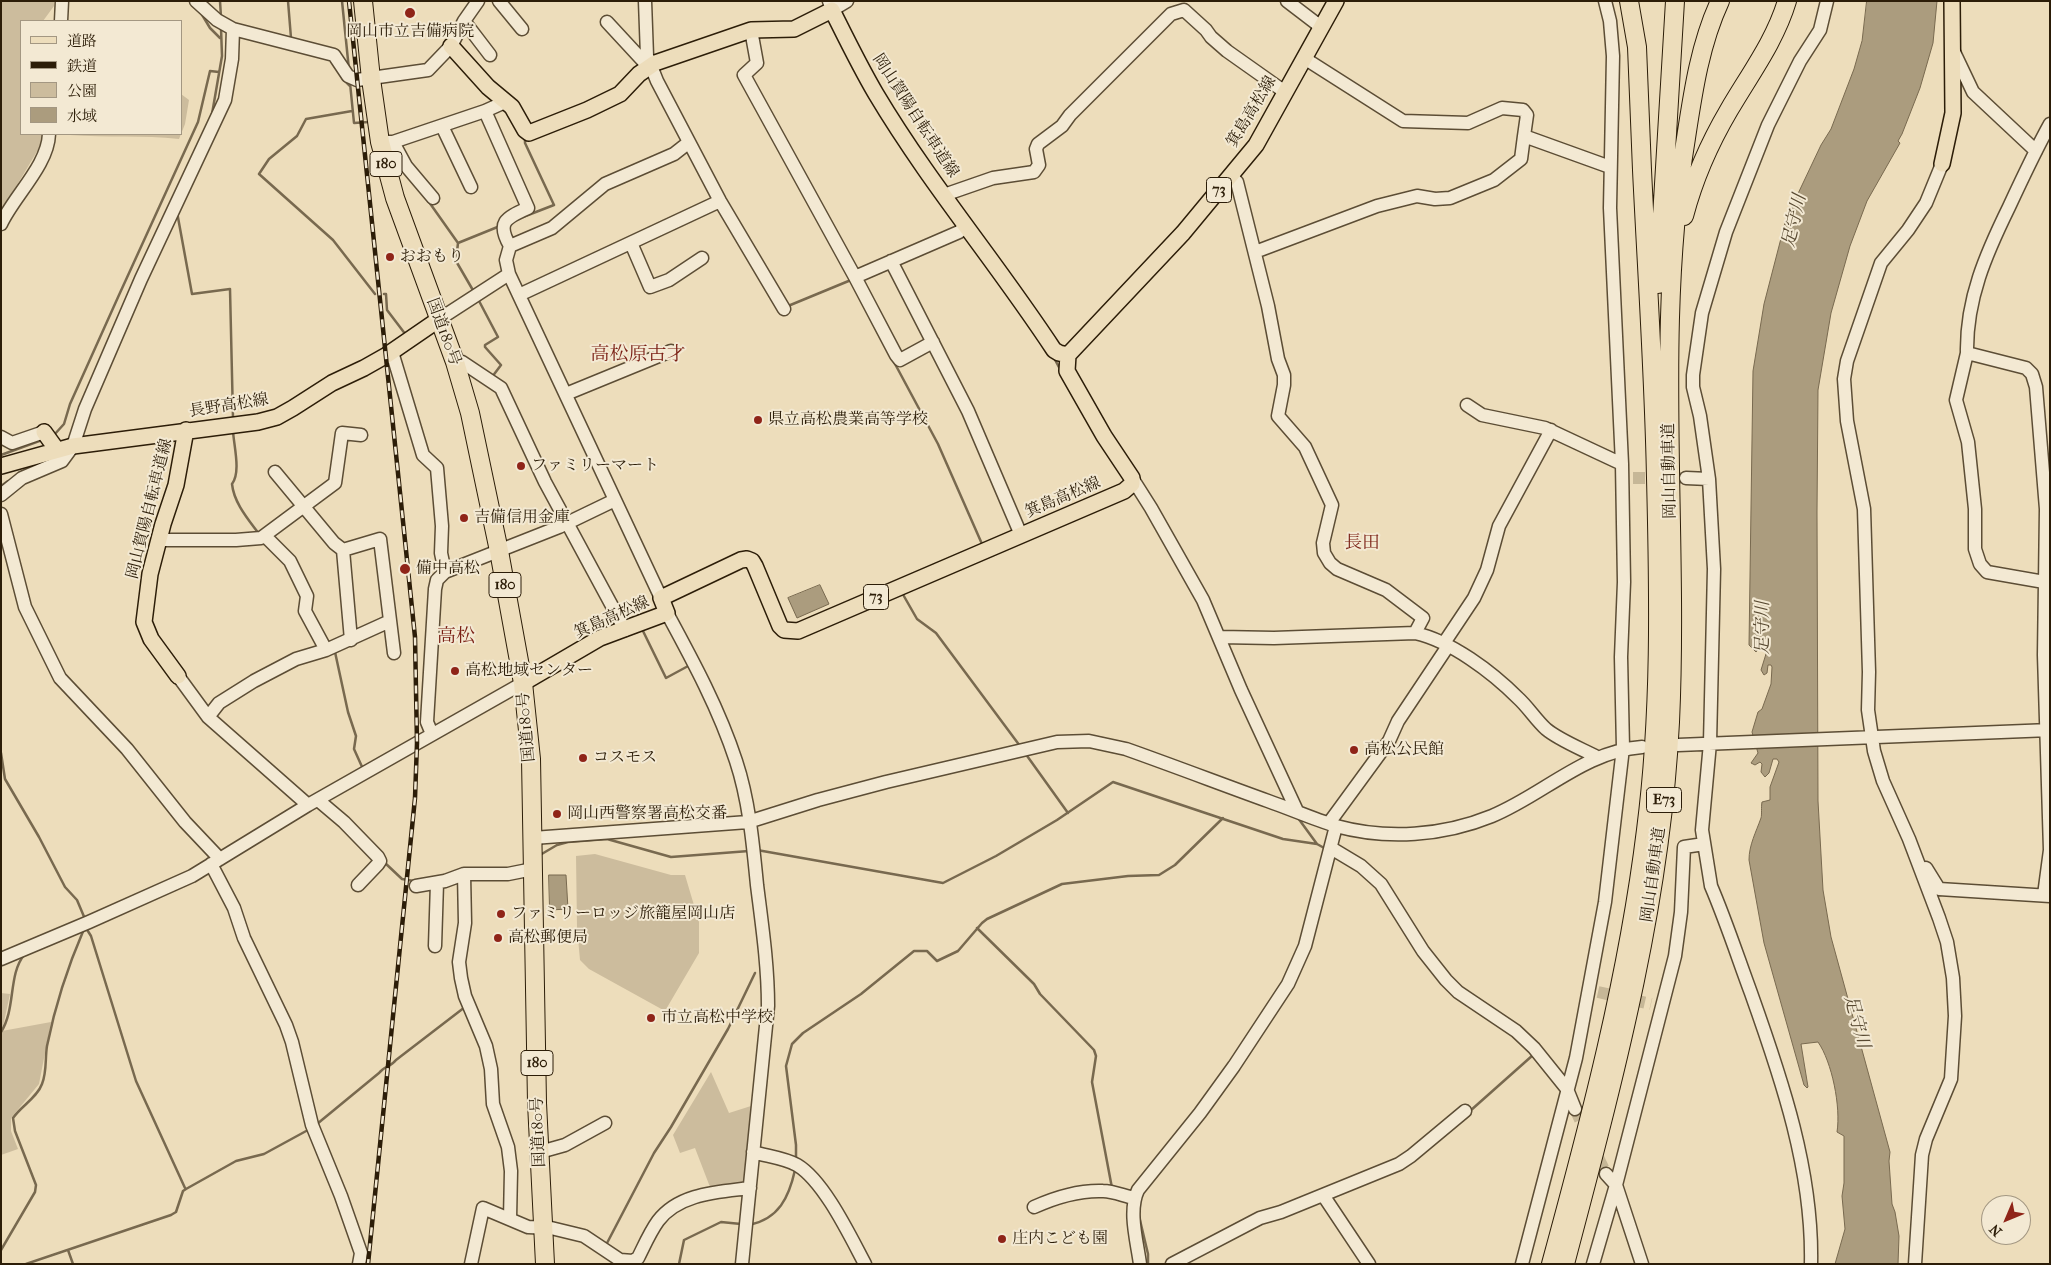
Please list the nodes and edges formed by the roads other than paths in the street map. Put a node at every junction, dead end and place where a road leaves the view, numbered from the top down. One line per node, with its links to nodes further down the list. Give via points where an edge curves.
1 (62, 1): 18 (street)
2 (196, 1): 21 (street)
3 (363, 1): 30 (highway, 国道180号 / 180)
4 (478, 1): 19 (street)
5 (499, 1): 23 (street)
6 (645, 1): 29 (street)
7 (847, 1): 17 (street)
8 (1287, 1): 22 (street)
9 (1336, 1): 22 (main road, 箕島高松線 / 73)
10 (1605, 1): 42 (street, via 1613,56)
11 (1629, 1): 68 (highway, via 1638,72)
12 (1675, 1): 68 (highway)
13 (1720, 1): 60 (highway, via 1698,70 1683,153 1673,239)
14 (1787, 1): 60 (highway, via 1773,37 1720,126 1695,178 1679,238)
15 (1827, 1): 80 (street, via 1820,30 1800,61 1768,125 1726,232 1702,313 1693,387)
16 (1952, 1): 26 (main road)
17 (829, 8): 24 (main road, via 794,29); 45 (main road, 岡山賀陽自転車道線, via 876,94)
18 (61, 20)
19 (464, 22): 25 (street); 27 (street)
20 (607, 22): 29 (street)
21 (225, 25): 30 (street, via 334,54 350,77); 75 (street, via 232,59 225,100 85,409)
22 (1321, 27): 28 (main road, 箕島高松線 / 73)
23 (522, 29)
24 (751, 30): 29 (main road); 56 (street, via 758,64 744,75)
25 (452, 46): 30 (street, via 428,70); 32 (main road)
26 (1954, 52): 40 (street, via 1973,92); 41 (main road, via 1953,113)
27 (490, 55)
28 (1304, 58): 31 (main road, 箕島高松線 / 73); 37 (street, via 1403,121 1468,123 1502,108 1523,110 1527,115)
29 (648, 66): 32 (main road, via 625,90 607,101 531,133 526,132 516,113); 39 (street)
30 (371, 79): 38 (highway, 国道180号 / 180)
31 (1286, 92): 43 (main road, 箕島高松線 / 73, via 1256,145); 45 (street, via 1222,47 1184,10 1178,10 1120,64 1062,126 1038,144 1039,165 1034,172 994,178)
32 (505, 102): 33 (street)
33 (484, 111): 35 (street); 51 (street, via 528,208 510,216 504,225)
34 (2050, 124): 40 (street)
35 (442, 126): 38 (street); 44 (street)
36 (49, 135): 48 (street, via 41,161)
37 (1524, 136): 42 (street); 52 (street, via 1521,159 1494,180 1450,198 1417,196 1377,206)
38 (387, 142): 46 (street); 59 (highway, 国道180号 / 180, via 395,198)
39 (686, 145): 47 (street); 51 (street, via 674,154 605,184 552,228)
40 (2036, 151): 64 (street, via 1992,241 1976,282 1968,318)
41 (1942, 164): 108 (street, via 1921,210 1881,263 1845,369 1847,421 1864,509)
42 (1610, 167): 76 (street, via 1612,286)
43 (1231, 176): 52 (street, via 1237,182); 65 (main road, 箕島高松線 / 73, via 1183,233)
44 (470, 187)
45 (944, 195): 49 (main road, 岡山賀陽自転車道線)
46 (433, 198)
47 (718, 202): 50 (street); 58 (street)
48 (1, 224)
49 (964, 228): 54 (street); 65 (main road, 岡山賀陽自転車道線, via 1021,300 1054,350)
50 (631, 243): 53 (street, via 650,287 669,280); 57 (street)
51 (510, 246): 55 (street, via 506,260)
52 (1255, 252): 97 (street, via 1284,375 1278,416 1305,447 1332,505 1323,543 1324,553 1334,566 1386,590 1423,618)
53 (702, 258)
54 (891, 261): 56 (street); 61 (street)
55 (509, 274): 57 (street); 59 (street)
56 (855, 277): 61 (street, via 900,360)
57 (519, 295): 67 (street)
58 (783, 307)
59 (438, 320): 63 (main road, 長野高松線); 66 (highway, 国道180号 / 180)
60 (1670, 326): 156 (highway, 岡山自動車道 / E73, via 1672,658 1661,832 1645,938 1622,1045)
61 (933, 342): 87 (street, via 968,410)
62 (671, 351): 67 (street)
63 (392, 352): 70 (main road, 長野高松線, via 277,417); 92 (street, via 422,455 437,468 441,553)
64 (1967, 353): 93 (street, via 2026,368 2032,374 2036,387 2046,509); 93 (street, via 1956,400 1968,442 1977,558 1987,572)
65 (1068, 355): 81 (main road, via 1067,371)
66 (455, 362): 86 (street, via 462,362 501,388); 91 (highway, 国道180号 / 180, via 470,413)
67 (566, 394): 83 (street)
68 (1654, 397): 155 (highway, 岡山自動車道 / E73, via 1658,657 1656,723 1646,829 1621,987)
69 (1467, 405): 71 (street, via 1482,415)
70 (186, 430): 75 (main road, 長野高松線); 89 (main road, 岡山賀陽自転車道線, via 176,485)
71 (1550, 430): 76 (street); 100 (street, via 1499,526 1487,570 1474,598)
72 (361, 435): 84 (street, via 342,433 335,483)
73 (1, 437): 74 (street, via 12,443)
74 (49, 439): 75 (main road, 長野高松線); 77 (main road, 長野高松線)
75 (73, 446): 82 (street, via 55,466 26,476)
76 (1622, 464): 112 (street, via 1627,478 1621,657)
77 (1, 466)
78 (275, 472): 84 (street)
79 (1686, 478): 80 (street)
80 (1709, 479): 109 (street, via 1714,569)
81 (1131, 483): 87 (main road, 箕島高松線 / 73, via 1124,491); 98 (street, via 1152,508)
82 (1, 495)
83 (616, 500): 86 (street); 94 (street)
84 (304, 507): 88 (street); 90 (street)
85 (1, 514): 123 (street, via 25,607 60,678 127,749)
86 (566, 522): 91 (street); 96 (street)
87 (1021, 535): 94 (main road, 箕島高松線 / 73, via 798,630 784,630 780,626 755,566 746,559)
88 (263, 536): 89 (street, via 236,540); 101 (street, via 290,561 307,596 305,611)
89 (158, 540): 103 (main road, 岡山賀陽自転車道線, via 144,622 151,638)
90 (343, 550): 95 (street, via 380,539); 99 (street)
91 (499, 551): 92 (street); 104 (highway, 国道180号 / 180)
92 (445, 572): 107 (street, via 437,580 435,589 427,722)
93 (2047, 582): 106 (street, via 2044,655)
94 (664, 606): 96 (main road, 箕島高松線 / 73); 116 (street, via 712,697 730,743 743,784)
95 (390, 621): 99 (street); 102 (street)
96 (624, 630): 104 (main road, 箕島高松線 / 73, via 600,638)
97 (1415, 633): 98 (street); 100 (street)
98 (1220, 637): 115 (street)
99 (351, 640): 101 (street)
100 (1446, 644): 113 (street, via 1504,685 1547,730); 117 (street, via 1398,721 1390,741)
101 (330, 649): 105 (street, via 296,659 254,681 218,704)
102 (394, 653)
103 (178, 676): 105 (street)
104 (523, 683): 107 (street); 118 (highway, 国道180号 / 180, via 531,760)
105 (208, 717): 114 (street)
106 (2048, 730): 108 (street); 122 (street)
107 (432, 734): 114 (street)
108 (1869, 737): 109 (street); 119 (street)
109 (1713, 743): 110 (street); 120 (street, via 1702,830)
110 (1678, 745)
111 (1642, 747): 112 (street)
112 (1623, 748): 113 (street); 132 (street, via 1593,991)
113 (1597, 757): 117 (street, via 1507,809 1460,826 1401,834)
114 (310, 803): 123 (street); 127 (street, via 350,828 378,856 378,864)
115 (1297, 811): 116 (street, via 1117,746 1073,741 1022,749 826,798); 117 (street)
116 (748, 822): 118 (street); 137 (street, via 768,977)
117 (1333, 824): 121 (street)
118 (532, 838): 124 (highway, 国道180号 / 180)
119 (1909, 839): 129 (street, via 1939,889); 160 (street, via 1947,942 1955,1016 1950,1079 1922,1155)
120 (1704, 844): 139 (street, via 1684,848 1675,956 1657,1006); 159 (street, via 1710,881 1776,1066 1797,1145 1805,1178)
121 (1331, 850): 132 (street, via 1361,866 1381,884 1423,951 1446,980 1524,1038); 142 (street, via 1306,946 1288,984 1176,1146 1138,1190)
122 (2050, 850): 129 (street)
123 (217, 859): 131 (street, via 192,876); 146 (street, via 244,938 292,1042 313,1127 360,1252)
124 (532, 863): 125 (street, via 508,874); 136 (highway, 国道180号 / 180)
125 (468, 874): 126 (street); 144 (street, via 459,962 469,1005 486,1046 493,1104 508,1147)
126 (437, 883): 128 (street); 130 (street)
127 (358, 886)
128 (416, 886)
129 (2047, 895)
130 (435, 946)
131 (2, 957)
132 (1567, 1088): 133 (street); 154 (street)
133 (1575, 1109)
134 (1465, 1111): 141 (street, via 1402,1162)
135 (605, 1123): 136 (street, via 565,1146)
136 (540, 1152): 145 (highway, 国道180号 / 180)
137 (753, 1152): 140 (street); 150 (street, via 796,1165 811,1177)
138 (1606, 1174): 139 (street)
139 (1616, 1185): 157 (street); 158 (street)
140 (750, 1188): 145 (street, via 711,1193 679,1203 657,1222 638,1258 633,1261 620,1260 584,1236); 149 (street)
141 (1324, 1197): 152 (street, via 1272,1214); 153 (street)
142 (1133, 1204): 143 (street, via 1105,1191 1059,1196); 151 (street)
143 (1034, 1207)
144 (510, 1218): 145 (street, via 528,1227); 147 (street, via 483,1208)
145 (543, 1228): 148 (highway, 国道180号 / 180)
146 (359, 1264)
147 (471, 1264)
148 (545, 1264)
149 (742, 1264)
150 (865, 1264)
151 (1140, 1264)
152 (1172, 1264)
153 (1368, 1264)
154 (1522, 1264)
155 (1551, 1264)
156 (1565, 1264)
157 (1593, 1264)
158 (1642, 1264)
159 (1811, 1264)
160 (1915, 1264)

